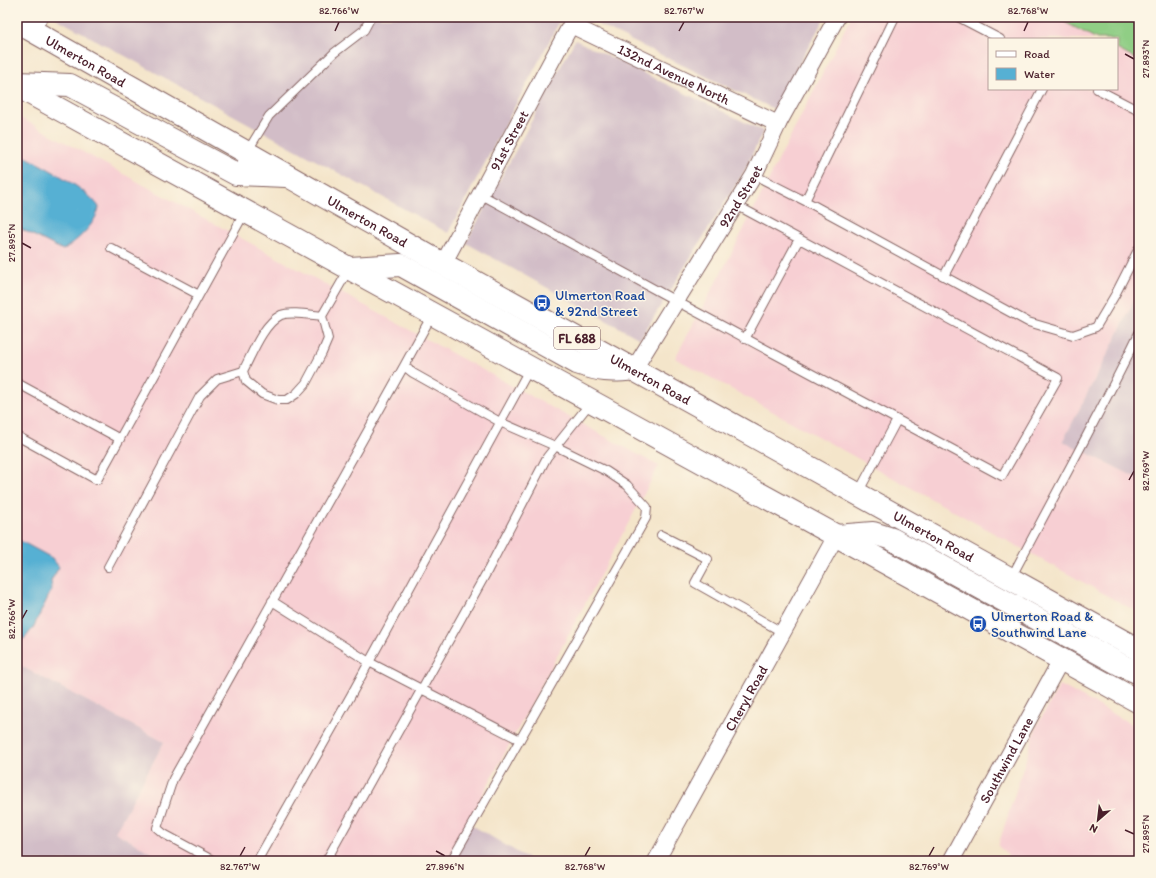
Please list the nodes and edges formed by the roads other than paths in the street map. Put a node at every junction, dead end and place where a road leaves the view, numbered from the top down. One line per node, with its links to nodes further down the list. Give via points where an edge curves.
1 (371, 17): 13 (lane, via 364,30 334,54 269,116)
2 (837, 17): 12 (street, 92nd Street)
3 (895, 17): 18 (lane)
4 (958, 17): 7 (lane)
5 (573, 21): 12 (street, 132nd Avenue North); 17 (street, 91st Street)
6 (26, 25): 13 (main road, Ulmerton Road / FL 688)
7 (998, 38)
8 (17, 84): 14 (main road, via 70,85); 20 (main road)
9 (1041, 90): 26 (lane)
10 (1098, 90): 11 (lane)
11 (1139, 111)
12 (778, 124): 15 (street, 92nd Street)
13 (247, 152): 14 (lane); 16 (main road, Ulmerton Road / FL 688)
14 (236, 174): 16 (main road)
15 (754, 175): 18 (lane); 19 (street, 92nd Street)
16 (291, 177): 24 (main road, Ulmerton Road / FL 688)
17 (480, 194): 24 (street, 91st Street); 28 (lane)
18 (805, 201): 26 (lane)
19 (736, 205): 21 (lane); 28 (street, 92nd Street)
20 (246, 211): 25 (main road); 27 (lane)
21 (799, 239): 32 (lane); 39 (lane, via 1058,378 1002,476)
22 (111, 248): 27 (lane)
23 (1139, 248): 26 (lane, via 1096,327 1073,335 1028,322)
24 (443, 264): 35 (main road, Ulmerton Road / FL 688)
25 (350, 268): 29 (main road); 30 (lane); 35 (main road, via 401,265 577,363 593,369)
26 (944, 276)
27 (199, 295): 42 (lane)
28 (676, 301): 32 (lane); 35 (street, 92nd Street)
29 (432, 314): 33 (lane); 34 (main road)
30 (322, 316): 36 (lane, via 282,315 272,322 259,339); 36 (lane, via 328,339 306,383 296,394 287,400 278,400 262,394 246,382)
31 (1139, 333): 48 (lane, via 1108,398)
32 (745, 338): 39 (lane)
33 (404, 366): 40 (lane, via 412,373); 49 (lane)
34 (530, 368): 38 (main road); 40 (lane)
35 (634, 369): 44 (main road, Ulmerton Road / FL 688)
36 (243, 371): 47 (lane, via 217,379 200,396)
37 (17, 383): 42 (lane)
38 (592, 402): 43 (lane); 46 (main road)
39 (897, 420): 44 (lane)
40 (500, 422): 43 (lane); 53 (lane)
41 (17, 436): 42 (lane, via 97,480)
42 (120, 439)
43 (555, 446): 55 (lane); 57 (lane, via 606,471 627,485 647,507 646,518)
44 (858, 493): 48 (main road, Ulmerton Road / FL 688)
45 (661, 534): 50 (lane, via 708,559 695,583)
46 (836, 536): 50 (street, Cheryl Road); 52 (main road); 54 (main road, via 873,533 892,539)
47 (108, 567)
48 (1011, 579): 51 (main road, Ulmerton Road / FL 688)
49 (272, 601): 53 (lane); 58 (lane, via 173,778 157,828)
50 (782, 632): 62 (street, Cheryl Road)
51 (1139, 650)
52 (1061, 660): 56 (main road); 63 (street, Southwind Lane)
53 (369, 662): 55 (lane); 59 (lane)
54 (1139, 673)
55 (421, 689): 57 (lane); 60 (lane)
56 (1139, 702)
57 (520, 740): 61 (lane)
58 (214, 861)
59 (257, 861)
60 (326, 861)
61 (451, 861)
62 (656, 861)
63 (951, 861)

